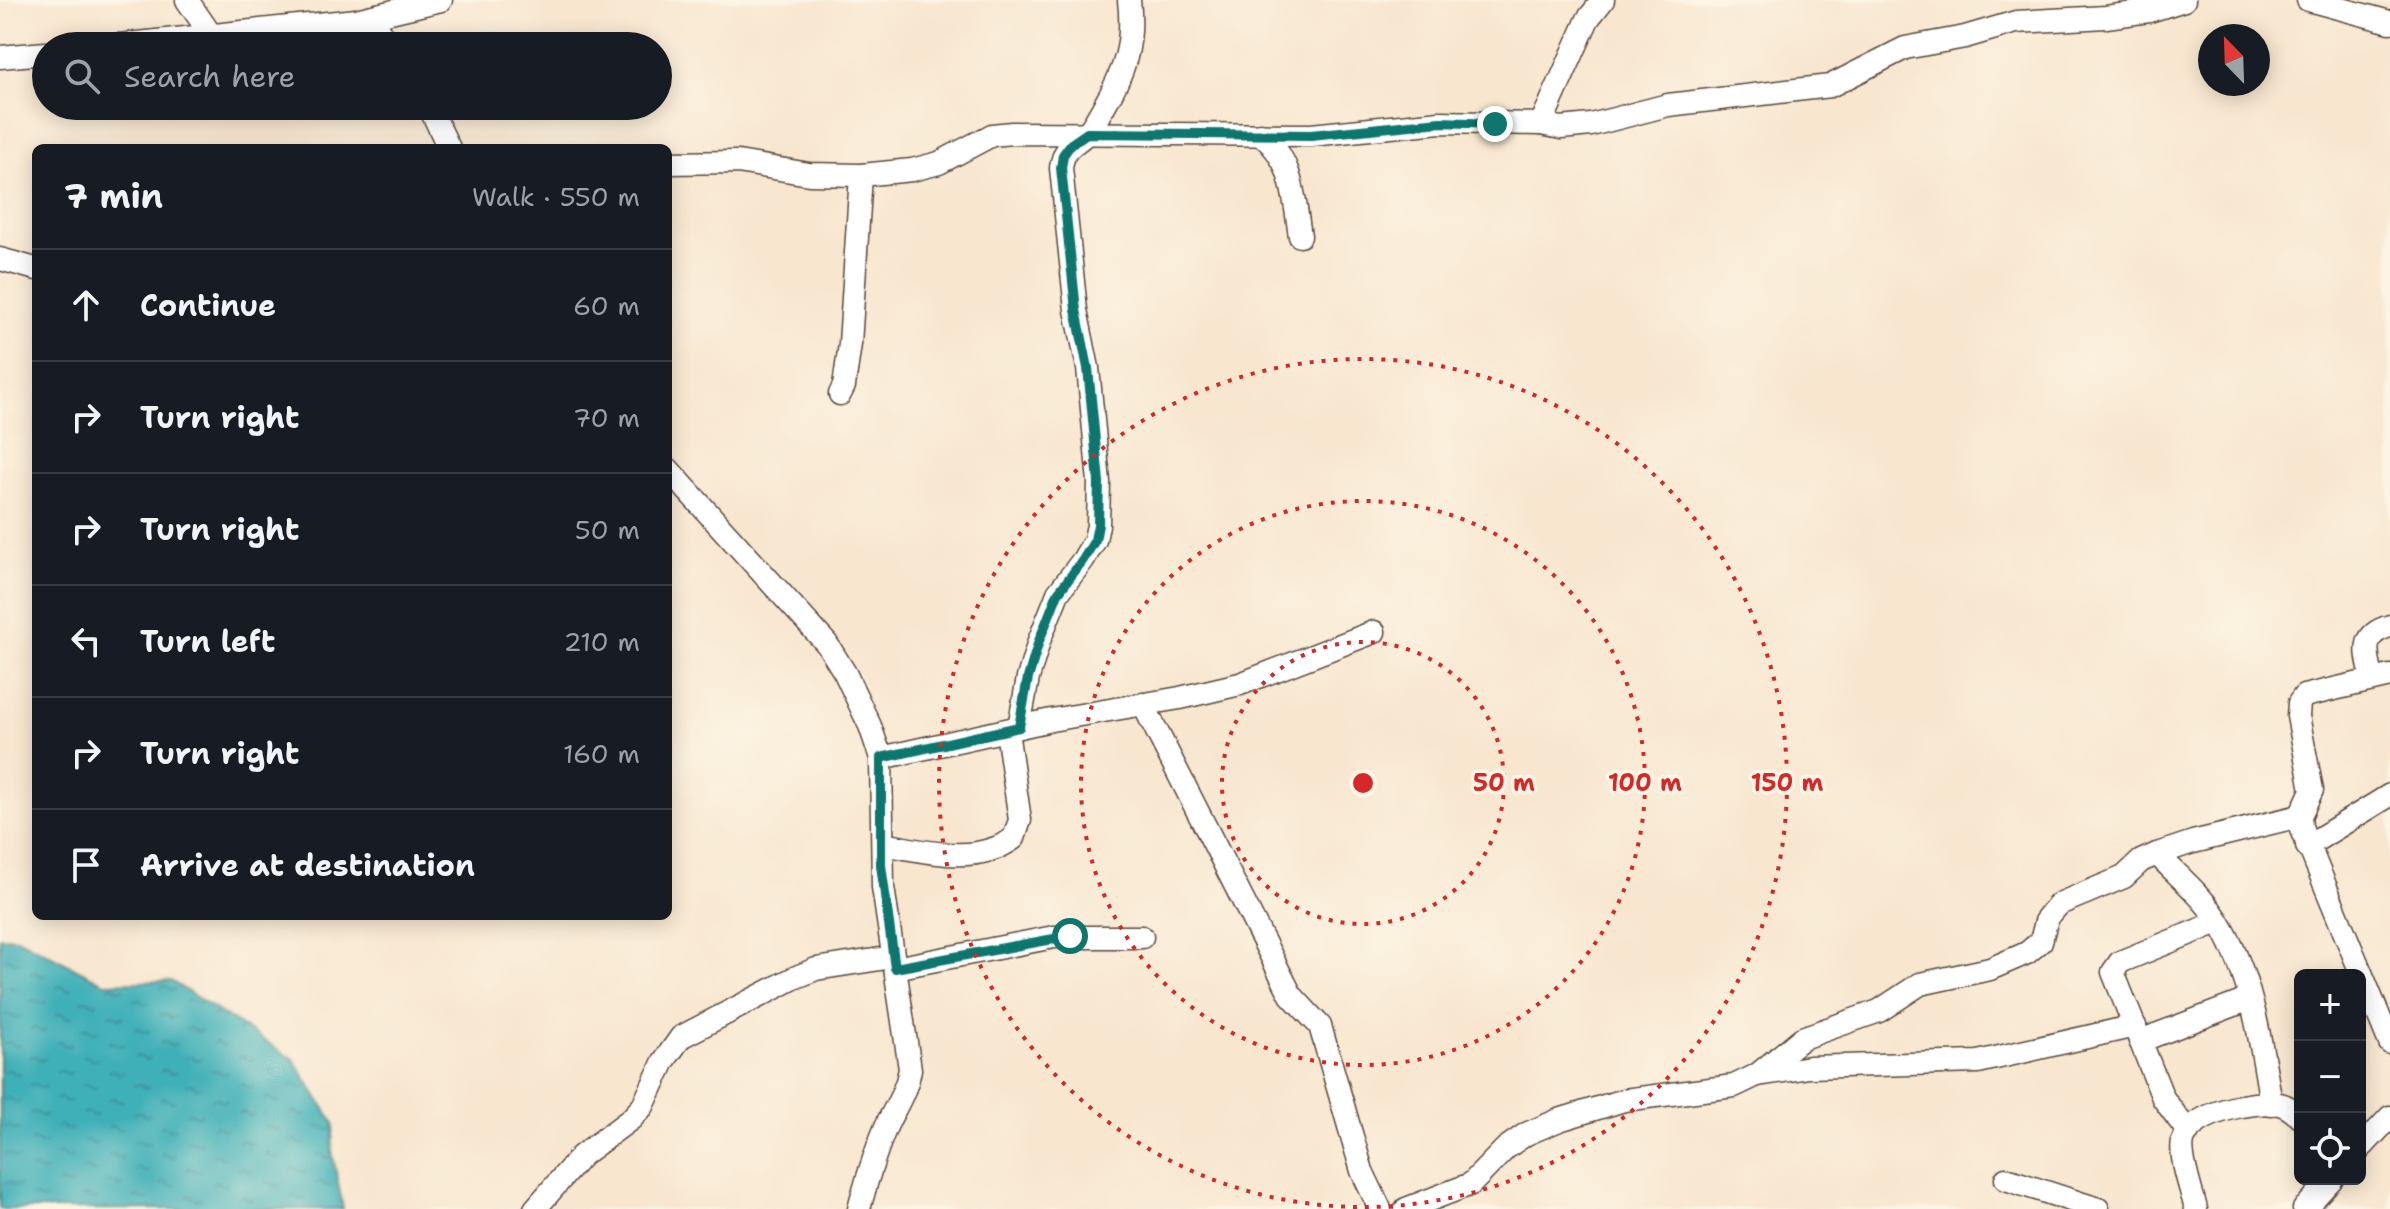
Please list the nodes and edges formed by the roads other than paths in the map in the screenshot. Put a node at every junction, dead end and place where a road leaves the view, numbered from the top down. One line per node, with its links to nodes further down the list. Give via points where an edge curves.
1 (187, 0): 9 (street)
2 (441, 0): 7 (street)
3 (1129, 0): 16 (street, via 1123,72)
4 (1603, 0): 15 (street, via 1588,19)
5 (2184, 0): 15 (street, via 2106,17 2016,22 1916,44 1830,86 1668,105 1591,125)
6 (2308, 0): 8 (street)
7 (369, 17): 10 (street); 11 (street)
8 (2390, 22)
9 (209, 32)
10 (237, 32)
11 (380, 32)
12 (32, 54): 13 (street)
13 (0, 57)
14 (436, 120): 18 (street)
15 (1541, 124): 17 (street, via 1440,122 1311,135)
16 (1087, 133): 17 (street); 20 (street, via 992,135 939,163); 30 (street, via 1071,144 1061,168 1076,310 1088,368 1098,525 1095,540 1058,593)
17 (1260, 134): 21 (street, via 1284,162)
18 (447, 144)
19 (672, 163): 20 (street, via 738,162 809,174)
20 (861, 175): 24 (street, via 850,344)
21 (1300, 236)
22 (0, 259): 23 (street)
23 (32, 268)
24 (840, 394)
25 (672, 473): 31 (street, via 827,644)
26 (2390, 626): 28 (street, via 2368,641)
27 (1374, 632): 29 (street, via 1240,684)
28 (2381, 678): 33 (street, via 2319,691 2299,703 2312,790)
29 (1143, 704): 30 (street); 54 (street, via 1291,995 1320,1026 1362,1171)
30 (1013, 729): 31 (street); 34 (street, via 1020,820 1014,838 988,851 966,854)
31 (881, 758): 34 (street)
32 (2390, 795): 35 (street)
33 (2300, 816): 35 (street); 36 (street)
34 (883, 844): 39 (street)
35 (2307, 846): 41 (street)
36 (2157, 854): 37 (street); 44 (street, via 2124,877 2059,904 2047,918 2041,941 2027,953 1990,969 1920,984 1879,1011 1802,1038)
37 (2218, 922): 40 (street); 42 (street, via 2116,966 2113,972)
38 (1142, 937): 39 (street, via 1054,937)
39 (894, 963): 52 (street, via 816,969 681,1037 643,1106 581,1156); 53 (street, via 910,1069)
40 (2250, 999): 42 (street); 45 (street)
41 (2384, 1012): 43 (street)
42 (2138, 1034): 44 (street, via 1978,1062 1809,1067); 48 (street, via 2163,1098)
43 (2390, 1043)
44 (1757, 1075): 55 (street, via 1734,1086 1624,1100 1559,1120 1506,1148 1471,1184)
45 (2271, 1104): 46 (street); 48 (street, via 2219,1112)
46 (2296, 1113)
47 (2390, 1117): 49 (street)
48 (2188, 1132): 57 (street, via 2183,1153)
49 (2366, 1143)
50 (2006, 1179): 56 (street)
51 (2326, 1185): 58 (street)
52 (535, 1209)
53 (859, 1209)
54 (1380, 1209)
55 (1406, 1209)
56 (2098, 1209)
57 (2196, 1209)
58 (2304, 1209)

